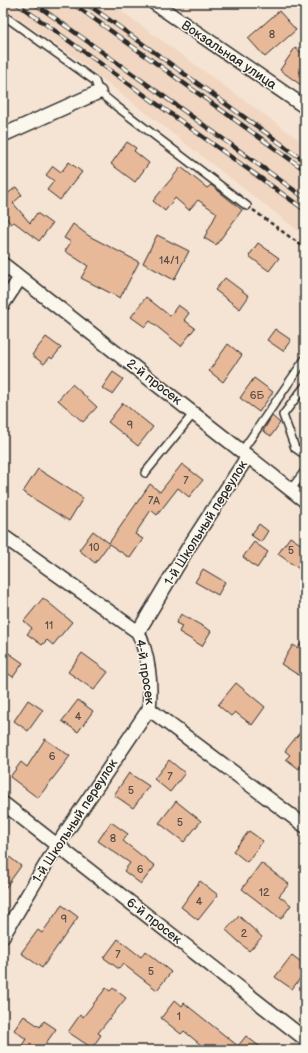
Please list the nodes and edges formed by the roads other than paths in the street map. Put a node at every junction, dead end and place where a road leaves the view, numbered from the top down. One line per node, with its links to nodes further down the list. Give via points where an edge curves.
1 (154, 3): 4 (street, Вокзальная улица)
2 (3, 15): 3 (lane, via 95,81)
3 (99, 92): 5 (street); 6 (lane)
4 (305, 107)
5 (3, 136)
6 (248, 206)
7 (3, 264): 8 (street, 2-й просек)
8 (20, 278): 9 (street); 12 (street, 2-й просек)
9 (3, 304)
10 (305, 359): 13 (lane)
11 (305, 386): 14 (lane, via 283,415 295,448)
12 (194, 414): 13 (street, 2-й просек); 16 (lane)
13 (245, 454): 17 (street, 2-й просек); 20 (street, 1-й Школьный переулок)
14 (305, 456)
15 (305, 471): 17 (lane)
16 (145, 472)
17 (291, 489): 18 (street, 2-й просек)
18 (305, 500)
19 (3, 536): 20 (street, 4-й просек)
20 (138, 632): 21 (street, 4-й просек, via 144,645)
21 (150, 709): 23 (street, 4-й просек); 24 (street, 1-й Школьный переулок)
22 (3, 803): 24 (street, 6-й просек)
23 (305, 826)
24 (58, 844): 25 (street, 1-й Школьный переулок); 26 (street, 6-й просек)
25 (3, 936)
26 (305, 1039)

